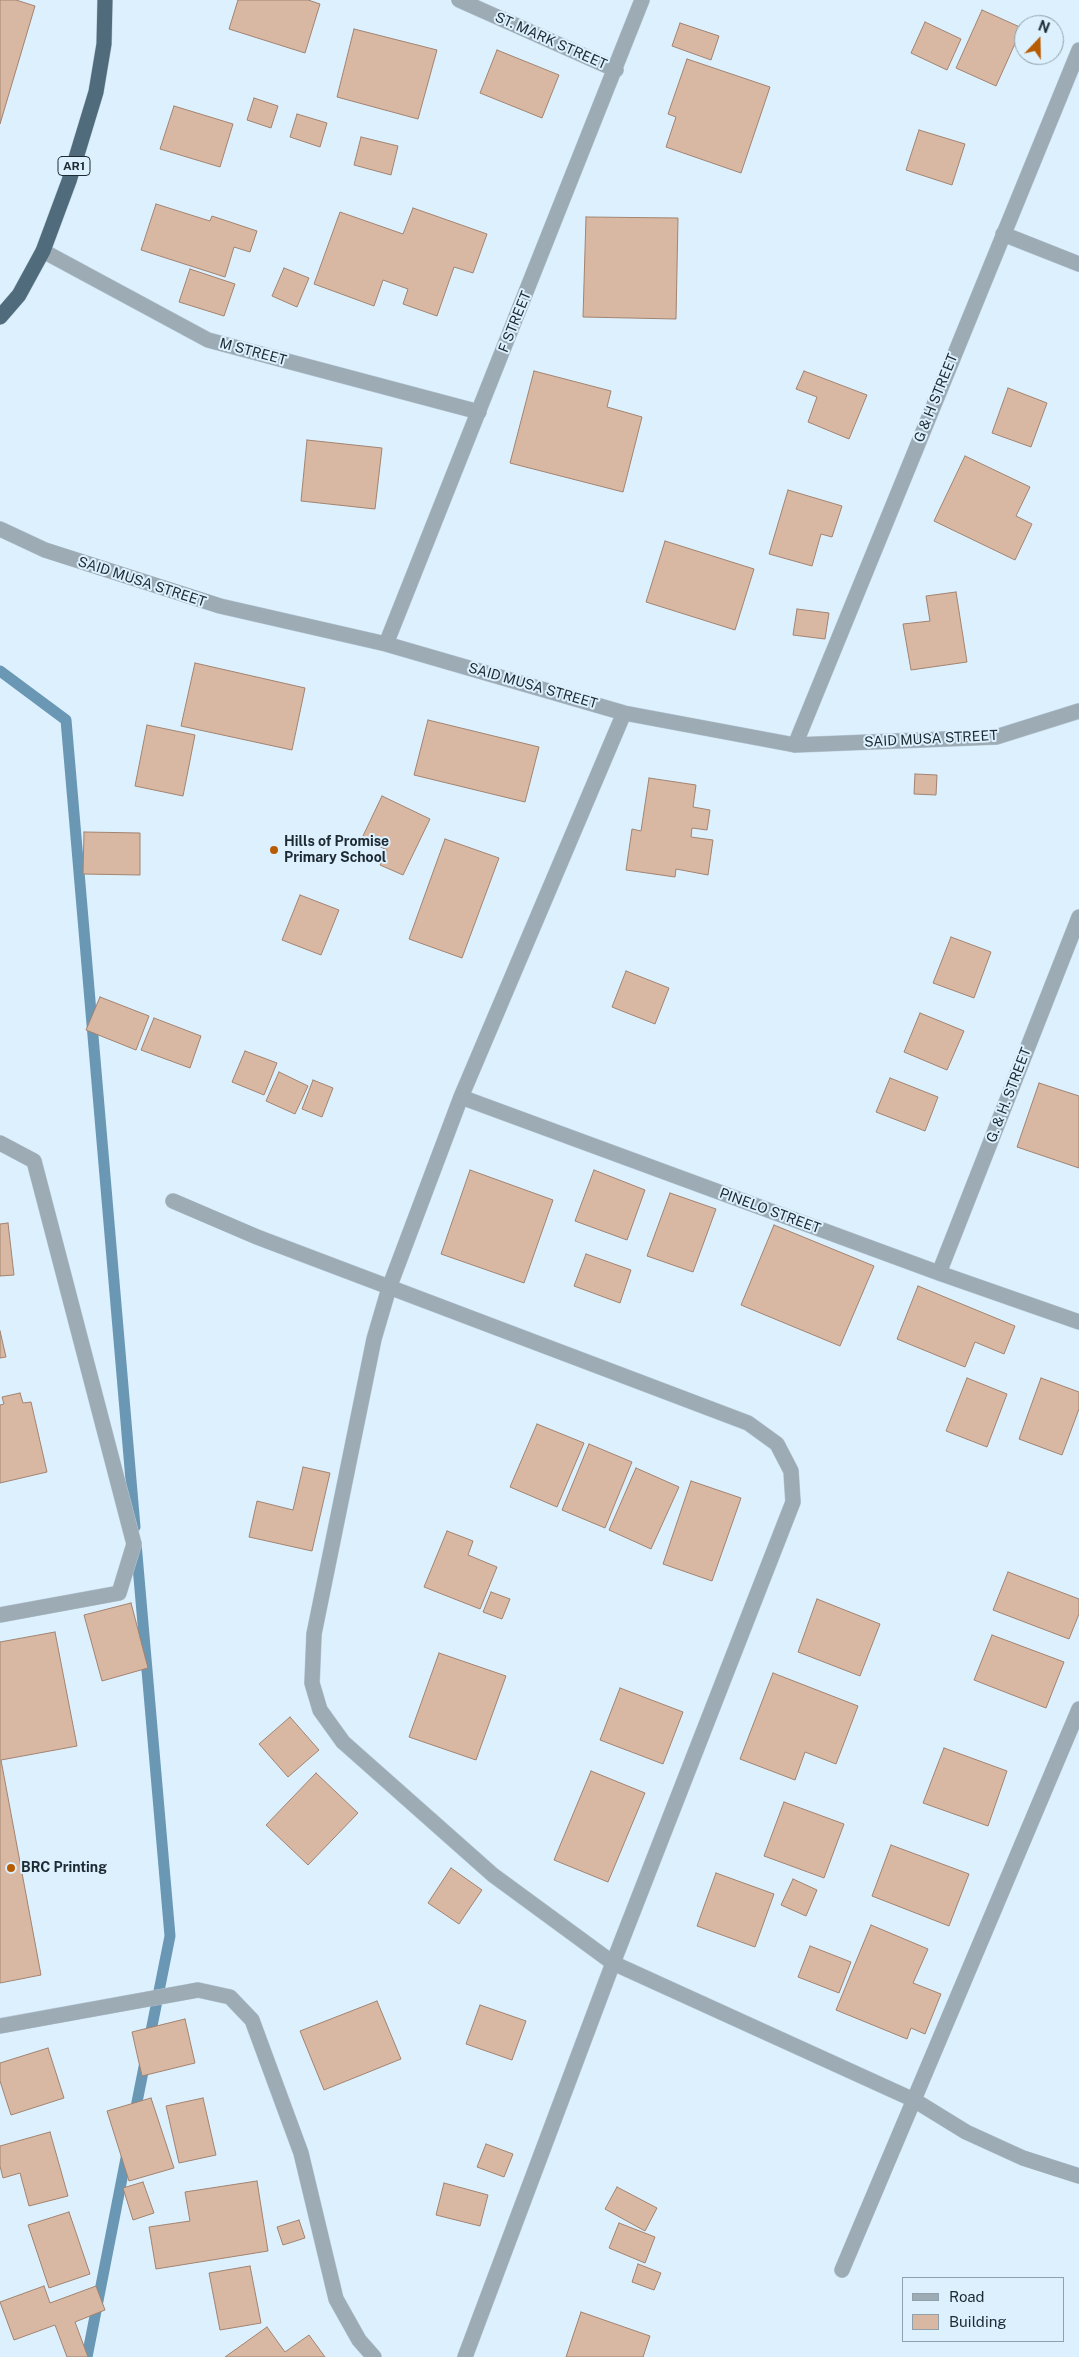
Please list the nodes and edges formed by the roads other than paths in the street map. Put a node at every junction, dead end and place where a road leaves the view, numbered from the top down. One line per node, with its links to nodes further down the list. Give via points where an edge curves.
1 (105, 0): 7 (highway, AR1, via 104,44 96,92 72,172)
2 (459, 0): 5 (street, ST. MARK STREET)
3 (642, 0): 5 (street, F STREET)
4 (1079, 50): 6 (street, G & H STREET)
5 (616, 70): 10 (street, F STREET)
6 (1003, 234): 8 (street); 15 (street, G & H STREET)
7 (43, 251): 9 (highway, AR1, via 19,295); 10 (street, M STREET, via 208,340)
8 (1079, 264)
9 (0, 317)
10 (480, 412): 12 (street, F STREET)
11 (0, 529): 12 (street, SAID MUSA STREET, via 45,550 220,606)
12 (386, 644): 14 (street, SAID MUSA STREET)
13 (1079, 711): 15 (street, SAID MUSA STREET, via 996,737)
14 (624, 712): 15 (street, SAID MUSA STREET); 17 (street)
15 (795, 745)
16 (1079, 916): 20 (street, G. & H. STREET)
17 (461, 1097): 20 (street, PINELO STREET); 21 (street)
18 (0, 1143): 23 (street, via 34,1161 134,1544 119,1593)
19 (173, 1201): 21 (street, via 257,1238)
20 (939, 1273): 22 (street, PINELO STREET)
21 (389, 1288): 25 (street, via 374,1340 314,1634 312,1683 320,1710 343,1742 493,1876); 25 (street, via 748,1423 777,1444 791,1471 793,1502)
22 (1079, 1322)
23 (0, 1615)
24 (1079, 1709): 27 (street)
25 (613, 1963): 27 (street); 31 (street)
26 (0, 2026): 30 (street, via 198,1990 230,1997 252,2020 302,2153 336,2299 358,2340)
27 (914, 2100): 28 (street, via 966,2132 1023,2158); 29 (street)
28 (1079, 2176)
29 (842, 2270)
30 (374, 2357)
31 (465, 2357)

